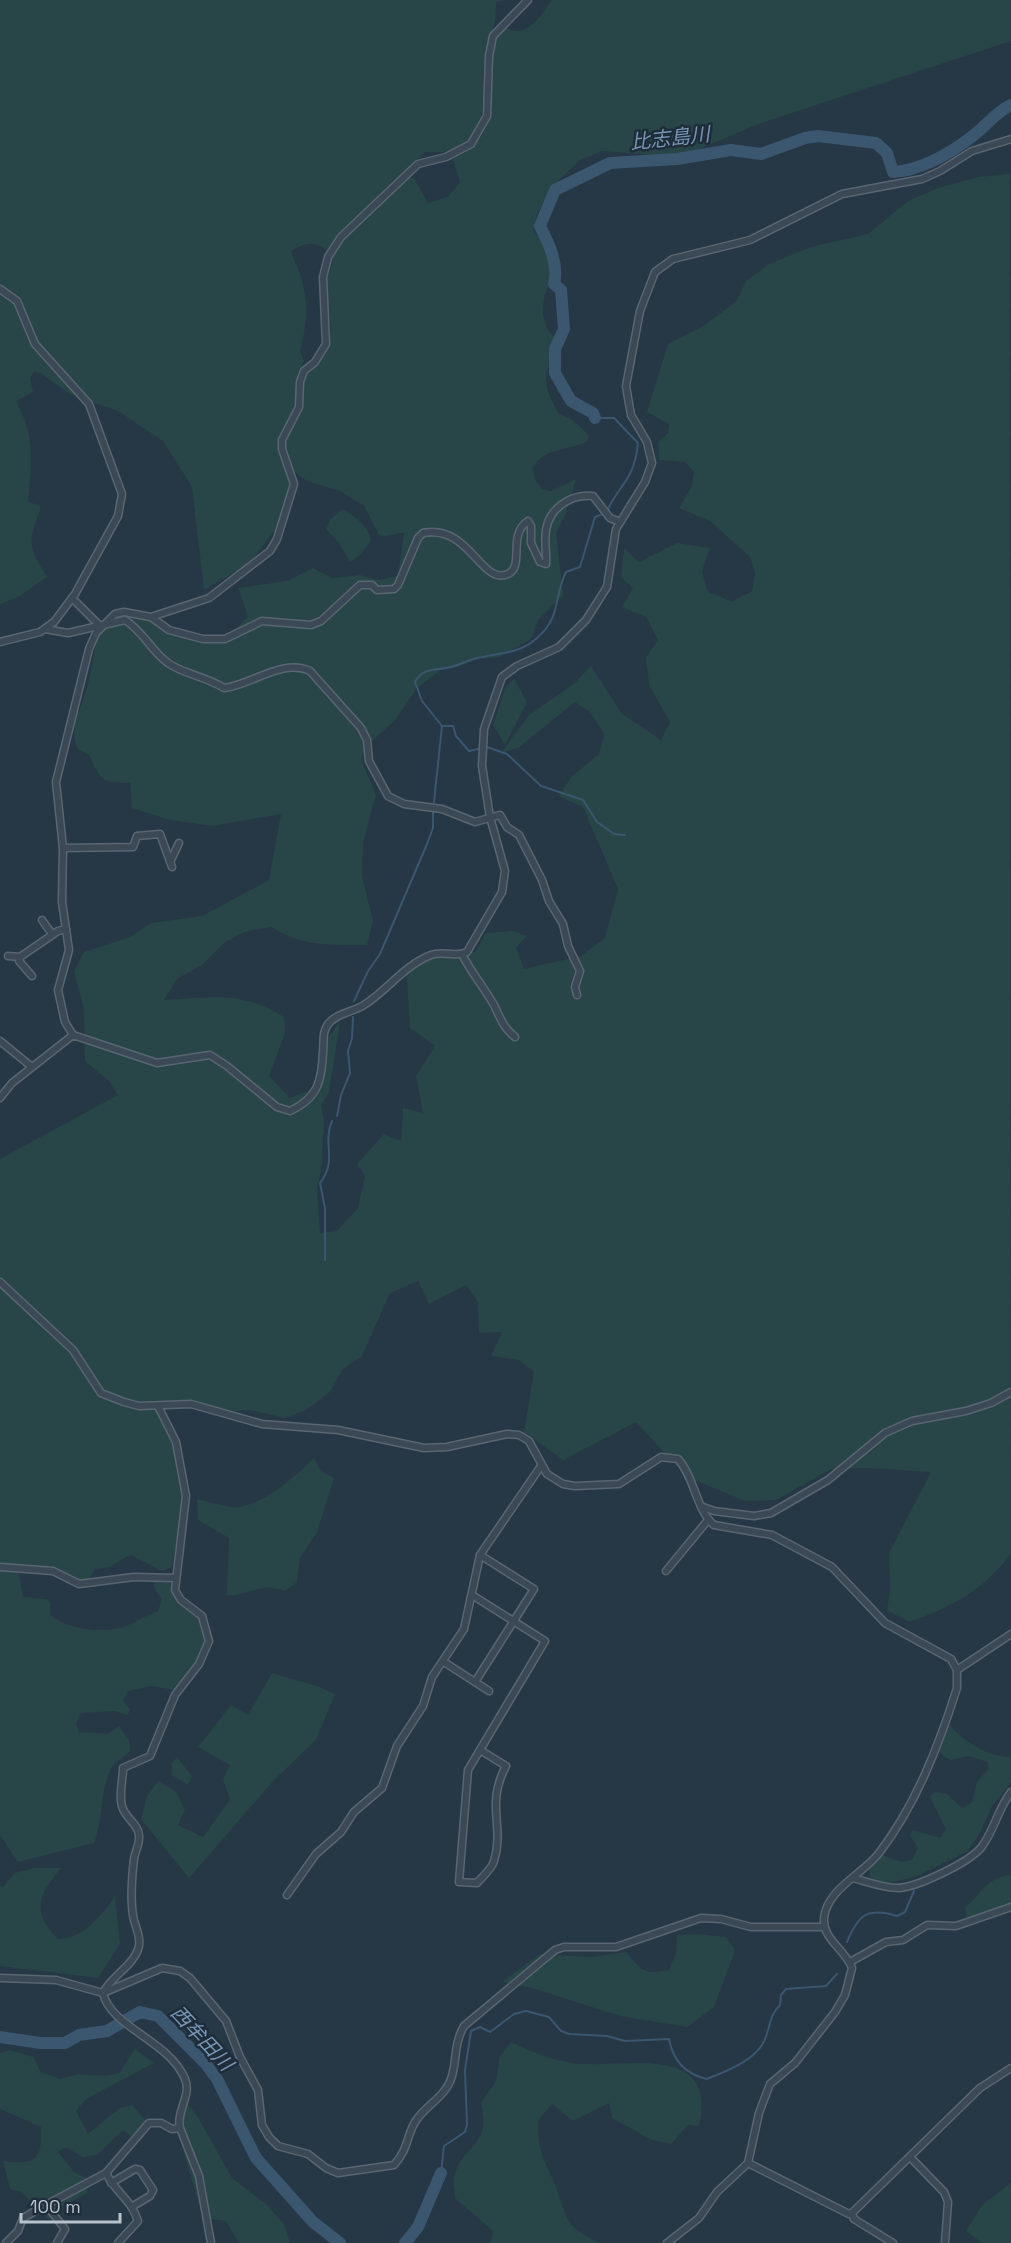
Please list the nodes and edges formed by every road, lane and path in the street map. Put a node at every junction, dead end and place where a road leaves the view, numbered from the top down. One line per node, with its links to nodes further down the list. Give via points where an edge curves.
1 (528, 0): 6 (street, via 493,36 487,116 471,144 446,157 418,164 341,237 328,257 323,276 326,344 315,363 304,371 299,407 282,440 294,484 270,551 208,598)
2 (1011, 139): 4 (street, via 972,151 922,179 842,194 750,240 680,256 662,265 650,281 640,311 626,386 631,415 647,442 652,463)
3 (0, 289): 5 (street, via 17,301 35,344 89,404 121,488 118,516)
4 (620, 522): 6 (street, via 610,518 593,496 574,497 550,518 546,564 540,562 531,543 528,521 515,539 515,567 510,573 499,575 482,567 470,549 452,536 423,533 398,585 377,590 372,585 360,585 321,621 311,625 262,621 225,639 202,639 169,630); 10 (street, via 610,578 593,612 559,647 517,666 498,684 482,746)
5 (72, 598): 7 (street); 8 (street)
6 (152, 617): 7 (street, via 124,612)
7 (100, 626): 8 (street, via 68,633); 10 (street, via 125,620 136,626 171,665 224,688 283,668 302,667 362,728 369,761 388,796 404,804 442,808 475,822); 12 (street, via 89,649 58,772)
8 (45, 629): 9 (street)
9 (0, 642)
10 (490, 817): 16 (street, via 505,882 475,941); 20 (street, via 500,815 507,827 519,835 542,880 579,971 575,987)
11 (179, 843): 12 (street, via 171,864 160,834 136,836 133,847)
12 (63, 848): 14 (street)
13 (42, 920): 15 (street)
14 (66, 929): 15 (street); 21 (street, via 69,950 58,990 65,1022)
15 (52, 934): 18 (street)
16 (462, 954): 21 (street, via 432,955 398,975 364,1005 335,1017 324,1031 321,1075 314,1094 290,1111 277,1107 210,1055 158,1063); 22 (street, via 503,1027)
17 (8, 956): 18 (street)
18 (20, 957): 19 (street)
19 (32, 976)
20 (578, 995)
21 (73, 1035): 24 (street)
22 (515, 1037)
23 (0, 1041): 24 (street)
24 (32, 1067): 25 (street)
25 (0, 1098)
26 (0, 1282): 28 (street, via 73,1350 101,1394 139,1406)
27 (1011, 1392): 30 (street, via 966,1411 912,1421 892,1429 828,1480 771,1513 754,1516)
28 (158, 1406): 29 (street, via 191,1404 262,1424 338,1430 424,1448 519,1435 529,1441); 35 (street, via 176,1442 186,1496)
29 (541, 1466): 30 (street, via 563,1484 611,1485 619,1484 654,1460 670,1456 685,1466); 32 (street)
30 (703, 1507): 31 (street)
31 (708, 1520): 34 (street); 40 (street, via 734,1530 772,1535 832,1567 885,1623 940,1651 951,1659)
32 (480, 1555): 36 (street); 37 (street, via 534,1589)
33 (0, 1568): 35 (street, via 53,1571 79,1584 134,1577)
34 (666, 1571)
35 (175, 1578): 51 (street, via 177,1595 202,1616 209,1641 199,1664 176,1695 150,1756 123,1768 121,1804 140,1838 132,1880 139,1947)
36 (472, 1594): 37 (street); 39 (street, via 464,1629)
37 (514, 1621): 41 (street); 43 (street, via 545,1641)
38 (1011, 1634): 40 (street)
39 (444, 1662): 41 (street); 46 (street, via 432,1677 423,1706 397,1746 382,1788 316,1854)
40 (957, 1671): 45 (street, via 954,1697 919,1787 878,1854)
41 (475, 1682): 42 (street)
42 (489, 1691)
43 (480, 1750): 43 (street, via 468,1770 459,1882 477,1883 494,1862 496,1784 506,1766)
44 (1011, 1792): 45 (street, via 997,1811 984,1844 967,1860 899,1888)
45 (853, 1878): 48 (street, via 827,1906)
46 (287, 1895)
47 (1011, 1907): 49 (street, via 956,1926 927,1925 903,1940 886,1942)
48 (824, 1927): 49 (street); 51 (street, via 751,1927 701,1918 616,1947 555,1950 464,2026 457,2038 448,2085 416,2120 406,2152 394,2165 338,2172 308,2154 278,2146 268,2137 262,2125 258,2090 226,2020 190,1978 180,1971 162,1968)
49 (850, 1962): 55 (street, via 852,1974 835,2012 795,2063 770,2084)
50 (0, 1978): 51 (street, via 56,1980)
51 (103, 1993): 53 (street, via 109,2010 167,2054 186,2080)
52 (1011, 2068): 54 (street, via 980,2088)
53 (180, 2128): 56 (street, via 149,2123); 64 (street, via 199,2176)
54 (910, 2157): 60 (street); 67 (street, via 944,2192 948,2202)
55 (748, 2163): 60 (street); 65 (street, via 717,2192 699,2218)
56 (106, 2173): 57 (street); 58 (street)
57 (111, 2183): 59 (street); 59 (street, via 140,2170 153,2190)
58 (46, 2205): 61 (street, via 23,2218 18,2231); 62 (street, via 65,2229)
59 (133, 2206): 63 (street, via 138,2221)
60 (852, 2213): 66 (street, via 854,2219)
61 (6, 2243)
62 (57, 2243)
63 (118, 2243)
64 (211, 2243)
65 (667, 2243)
66 (893, 2243)
67 (945, 2243)

